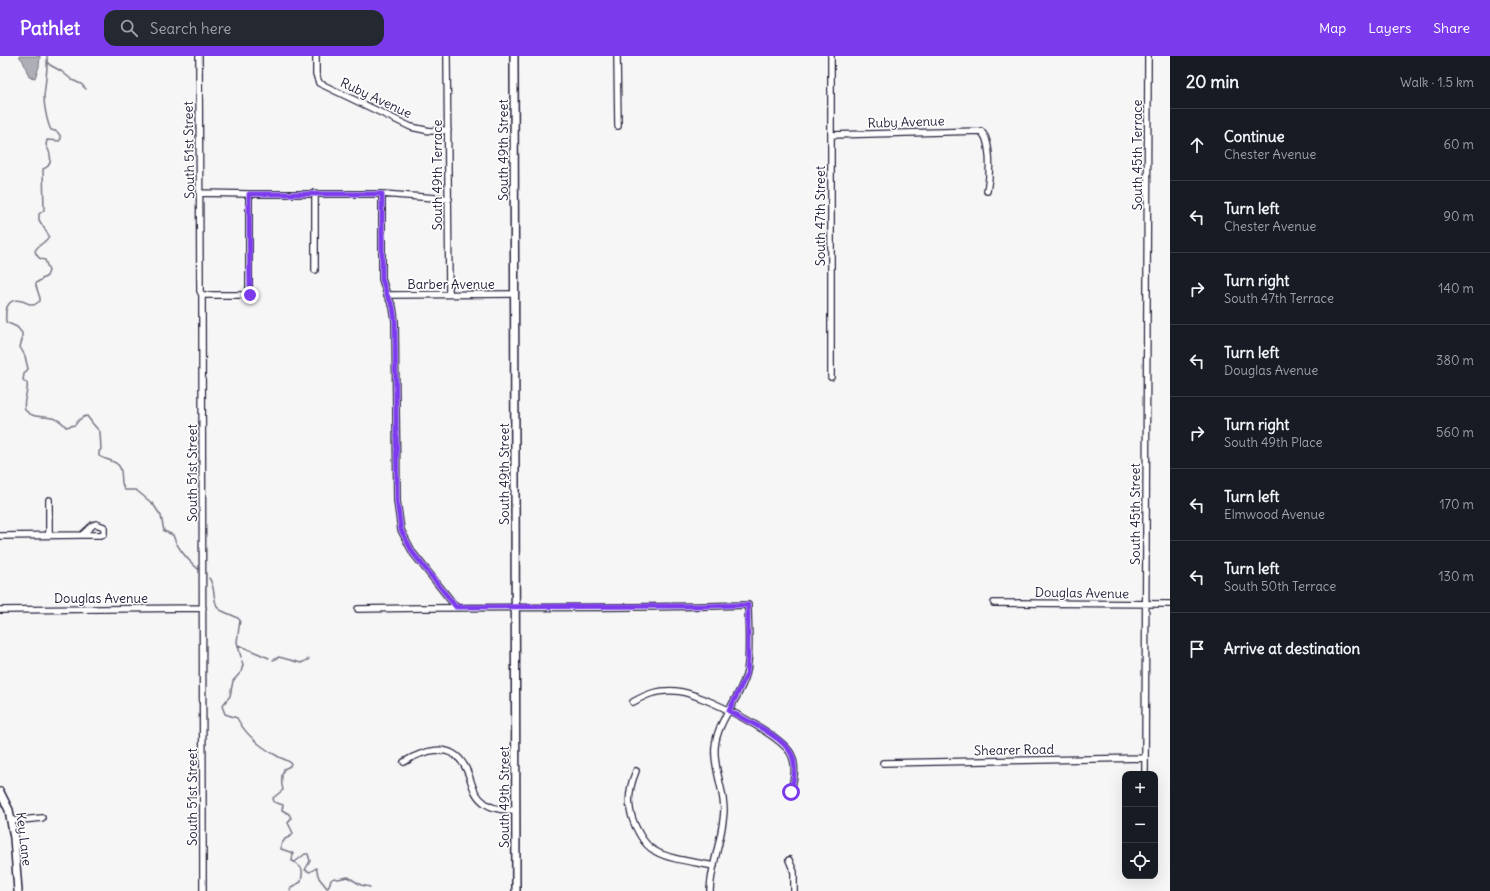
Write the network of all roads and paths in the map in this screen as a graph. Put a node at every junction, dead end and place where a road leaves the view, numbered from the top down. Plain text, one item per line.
1 (199, 56) edge
2 (316, 56) edge
3 (447, 56) edge
4 (514, 56) edge
5 (617, 56) edge
6 (831, 56) edge
7 (1148, 56) edge
8 (618, 126) dead end
9 (448, 130) junction
10 (831, 135) junction
11 (987, 191) dead end
12 (200, 193) junction
13 (315, 193) junction
14 (249, 194) junction
15 (382, 194) junction
16 (448, 199) junction
17 (1148, 255) joint
18 (316, 270) dead end
19 (449, 294) junction
20 (515, 294) junction
21 (202, 295) junction
22 (387, 295) junction
23 (831, 377) dead end
24 (49, 500) dead end
25 (49, 535) junction
26 (82, 535) dead end
27 (0, 536) edge
28 (994, 603) dead end
29 (1170, 604) edge
30 (1146, 605) junction
31 (456, 607) junction
32 (516, 607) junction
33 (203, 608) junction
34 (358, 609) dead end
35 (0, 610) edge
36 (633, 702) dead end
37 (729, 711) junction
38 (1145, 758) junction
39 (404, 762) dead end
40 (883, 763) dead end
41 (636, 771) dead end
42 (1145, 771) edge
43 (0, 792) edge
44 (791, 792) dead end
45 (516, 810) junction
46 (42, 818) dead end
47 (11, 821) junction
48 (789, 860) dead end
49 (714, 866) junction
50 (18, 891) edge
51 (203, 891) edge
52 (516, 891) edge
53 (710, 891) edge
54 (794, 891) edge

1 - 12 street, South 51st Street
2 - 9 street, Ruby Avenue
3 - 9 street, South 49th Terrace
4 - 20 street, South 49th Street
5 - 8 street
6 - 10 street, South 47th Street
7 - 17 street, South 45th Terrace
9 - 16 street, South 49th Terrace
10 - 11 street, Ruby Avenue
10 - 23 street, South 47th Street
12 - 14 street
12 - 21 street, South 51st Street
13 - 14 street
13 - 15 street
13 - 18 street
14 - 21 street
15 - 16 street
15 - 22 street
16 - 19 street, South 49th Terrace
17 - 30 street, South 45th Street
19 - 20 street, Barber Avenue
19 - 22 street, Barber Avenue
20 - 32 street, South 49th Street
21 - 33 street, South 51st Street
22 - 31 street
24 - 25 street
25 - 26 street
25 - 27 street
28 - 30 street, Douglas Avenue
29 - 30 street, Douglas Avenue
30 - 38 street, South 45th Street
31 - 32 street
31 - 34 street
32 - 37 street
32 - 45 street, South 49th Street
33 - 35 street, Douglas Avenue
33 - 51 street, South 51st Street
36 - 37 street
37 - 44 street
37 - 49 street
38 - 40 street, Shearer Road
38 - 42 street, South 45th Street
39 - 45 street
41 - 49 street
43 - 47 street, Key Lane
45 - 52 street, South 49th Street
46 - 47 street
47 - 50 street, Key Lane
48 - 54 street
49 - 53 street

